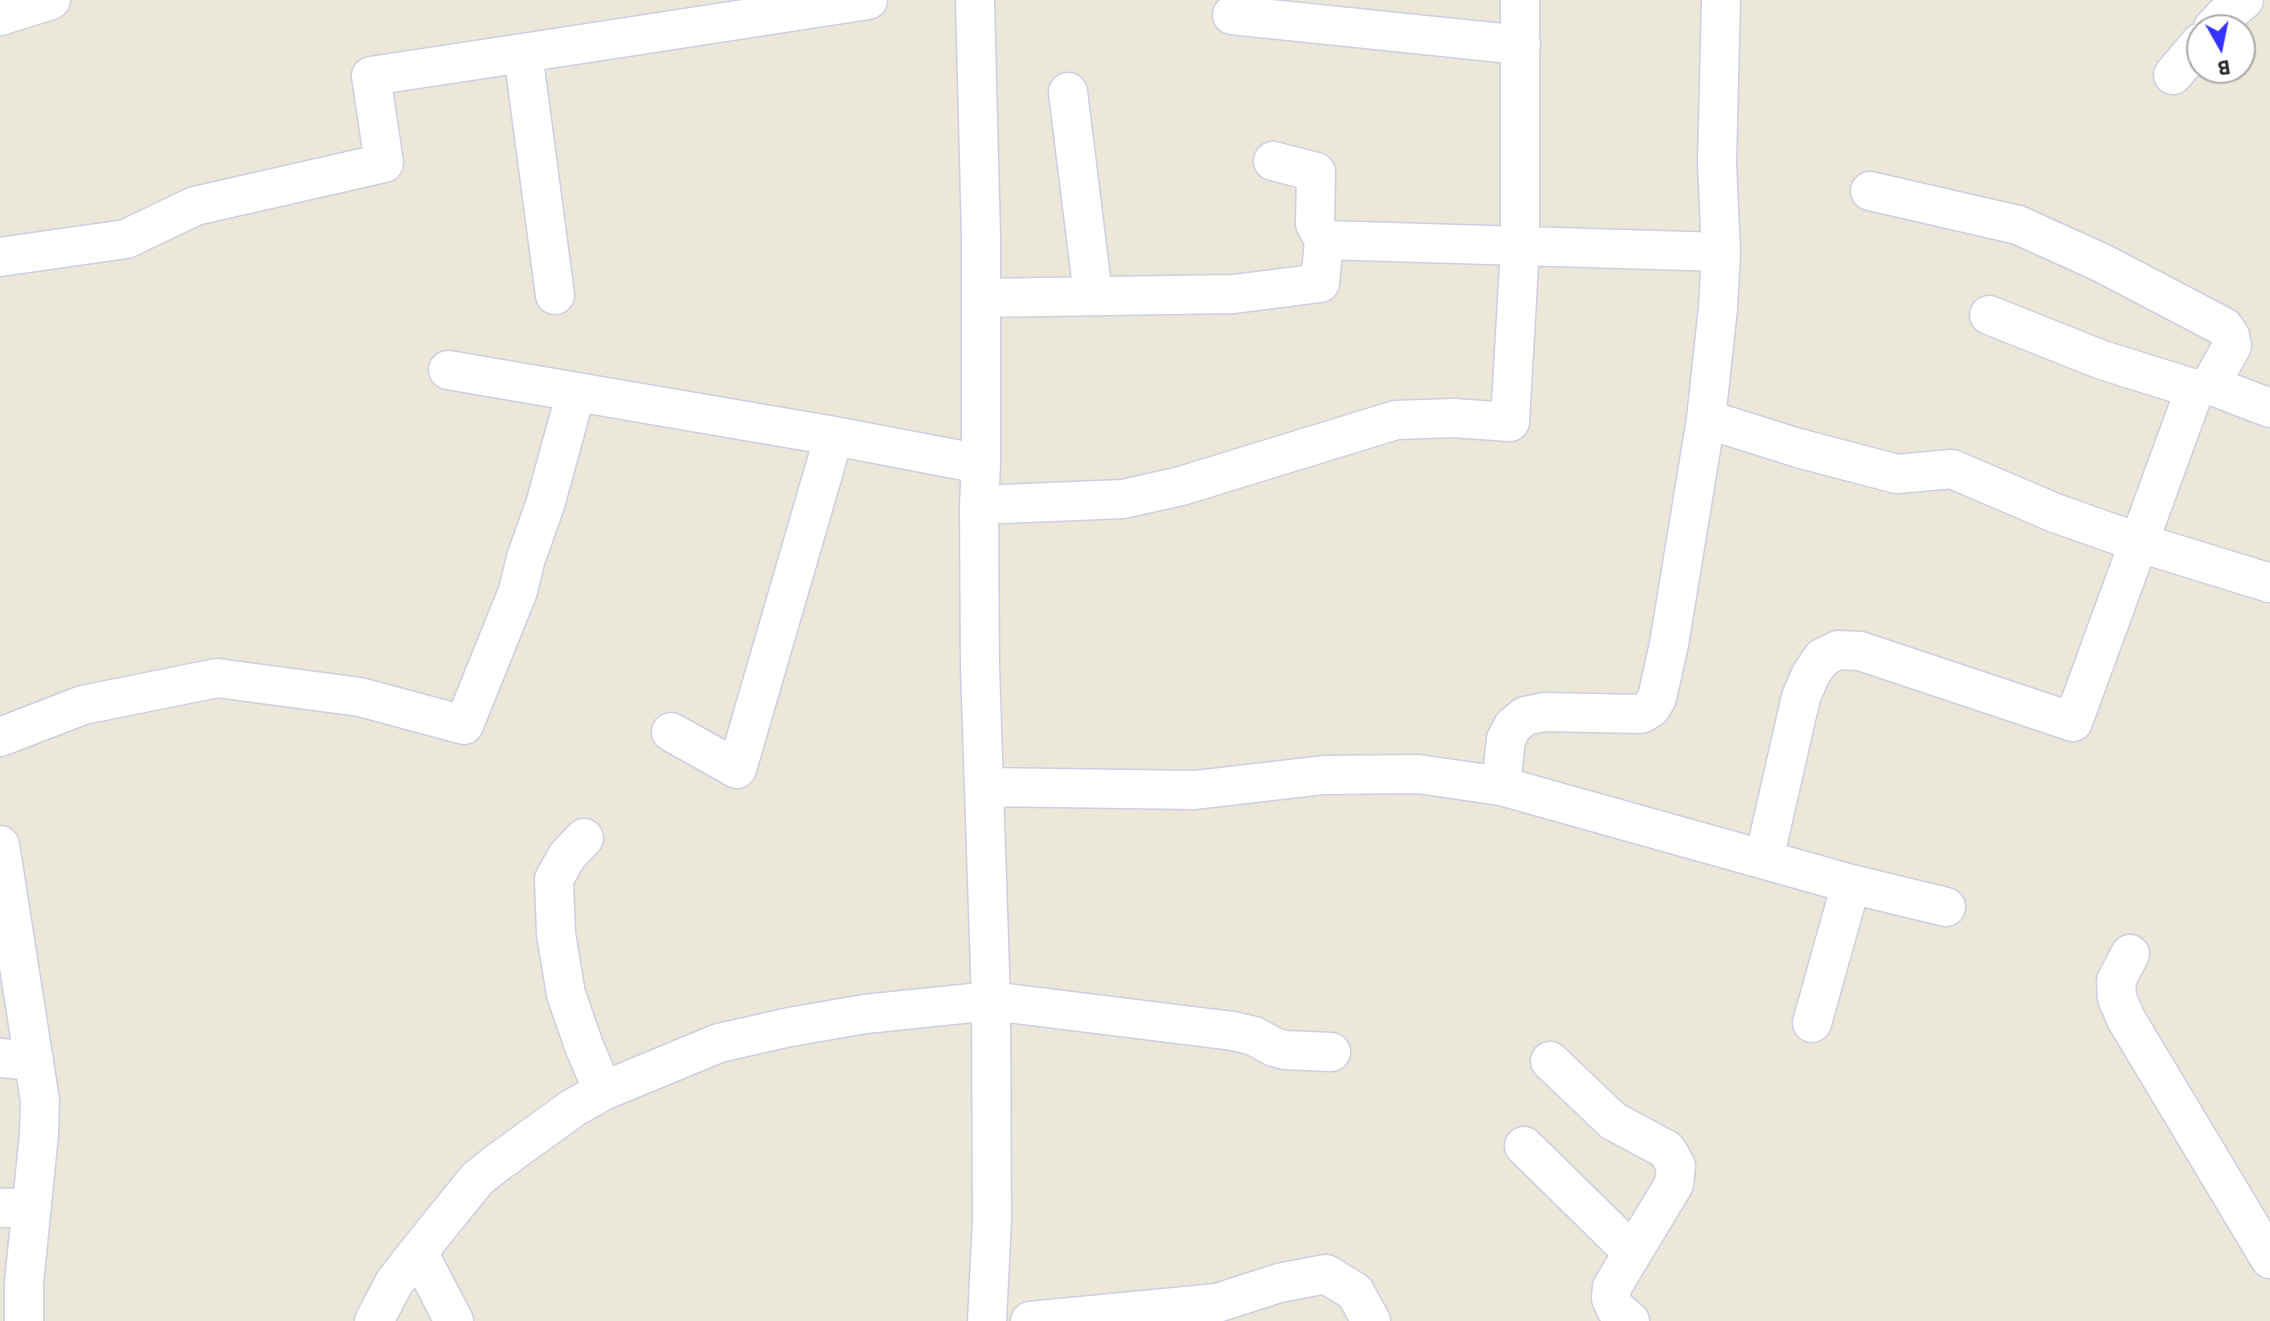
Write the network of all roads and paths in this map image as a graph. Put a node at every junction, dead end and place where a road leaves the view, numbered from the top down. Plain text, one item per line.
1 (51, 0) edge
2 (868, 0) edge
3 (975, 0) edge
4 (1520, 0) edge
5 (1721, 0) edge
6 (2244, 0) edge
7 (2227, 14) edge
8 (1232, 15) dead end
9 (0, 16) edge
10 (1521, 45) junction
11 (523, 53) junction
12 (2186, 60) edge
13 (2173, 75) dead end
14 (1068, 92) dead end
15 (1273, 161) dead end
16 (1870, 191) dead end
17 (1324, 240) junction
18 (1520, 247) junction
19 (1721, 252) junction
20 (0, 257) edge
21 (555, 295) dead end
22 (1093, 295) junction
23 (981, 298) junction
24 (1989, 315) dead end
25 (448, 370) dead end
26 (2202, 387) junction
27 (576, 392) junction
28 (2270, 408) edge
29 (1706, 419) junction
30 (834, 436) junction
31 (982, 464) junction
32 (979, 505) junction
33 (2137, 542) junction
34 (2270, 583) edge
35 (671, 732) dead end
36 (0, 737) edge
37 (1500, 786) junction
38 (985, 787) junction
39 (584, 838) dead end
40 (0, 845) edge
41 (1764, 859) junction
42 (1851, 884) junction
43 (1946, 907) dead end
44 (2130, 954) dead end
45 (991, 1001) junction
46 (1812, 1023) dead end
47 (1331, 1052) dead end
48 (17, 1059) edge
49 (1550, 1061) dead end
50 (603, 1091) junction
51 (1524, 1146) dead end
52 (16, 1208) edge
53 (418, 1252) junction
54 (1632, 1252) junction
55 (2270, 1259) edge
56 (24, 1321) edge
57 (374, 1321) edge
58 (454, 1321) edge
59 (987, 1321) edge
60 (1030, 1321) edge
61 (1371, 1321) edge
62 (1630, 1321) edge

1 - 9 street
2 - 11 street
3 - 23 street
4 - 10 street
5 - 19 street
6 - 7 street
8 - 10 street
10 - 18 street
11 - 20 street
11 - 21 street
12 - 13 street
14 - 22 street
15 - 17 street
16 - 26 street
17 - 18 street
17 - 22 street
18 - 19 street
18 - 32 street
19 - 29 street
22 - 23 street
23 - 31 street
24 - 26 street
25 - 27 street
26 - 28 street
26 - 33 street
27 - 30 street
27 - 36 street
29 - 33 street
29 - 37 street
30 - 31 street
30 - 35 street
31 - 32 street
32 - 38 street
33 - 34 street
33 - 41 street
37 - 38 street
37 - 41 street
38 - 45 street
39 - 50 street
40 - 48 street
41 - 42 street
42 - 43 street
42 - 46 street
44 - 55 street
45 - 47 street
45 - 50 street
45 - 59 street
48 - 52 street
49 - 54 street
50 - 53 street
51 - 54 street
52 - 56 street
53 - 57 street
53 - 58 street
54 - 62 street
60 - 61 street

